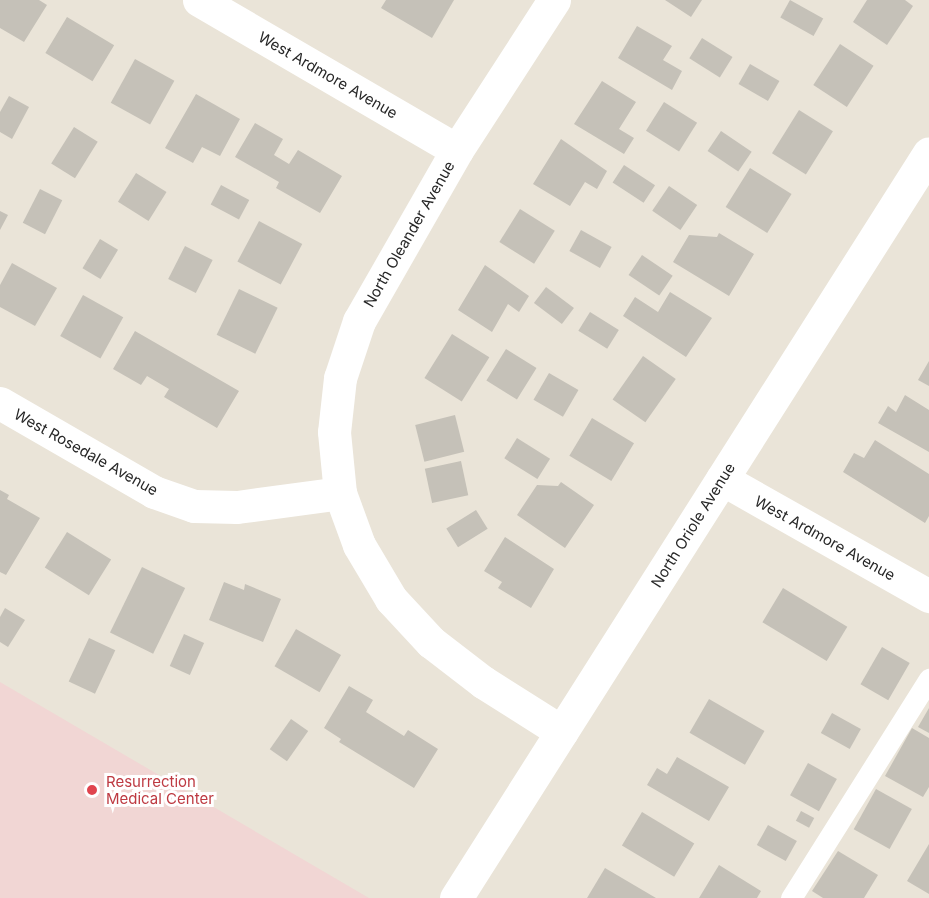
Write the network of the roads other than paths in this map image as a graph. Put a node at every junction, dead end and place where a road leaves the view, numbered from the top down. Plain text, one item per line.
1 (199, 0) edge
2 (554, 0) edge
3 (457, 150) junction
4 (929, 153) edge
5 (0, 403) edge
6 (722, 480) junction
7 (340, 493) junction
8 (929, 597) edge
9 (929, 679) edge
10 (562, 732) junction
11 (456, 898) edge
12 (791, 898) edge

1 - 3 street, West Ardmore Avenue
2 - 3 street, North Oleander Avenue
3 - 7 street, North Oleander Avenue
4 - 6 street, North Oriole Avenue
5 - 7 street, West Rosedale Avenue
6 - 8 street, West Ardmore Avenue
6 - 10 street, North Oriole Avenue
7 - 10 street
9 - 12 lane
10 - 11 street, North Oriole Avenue

